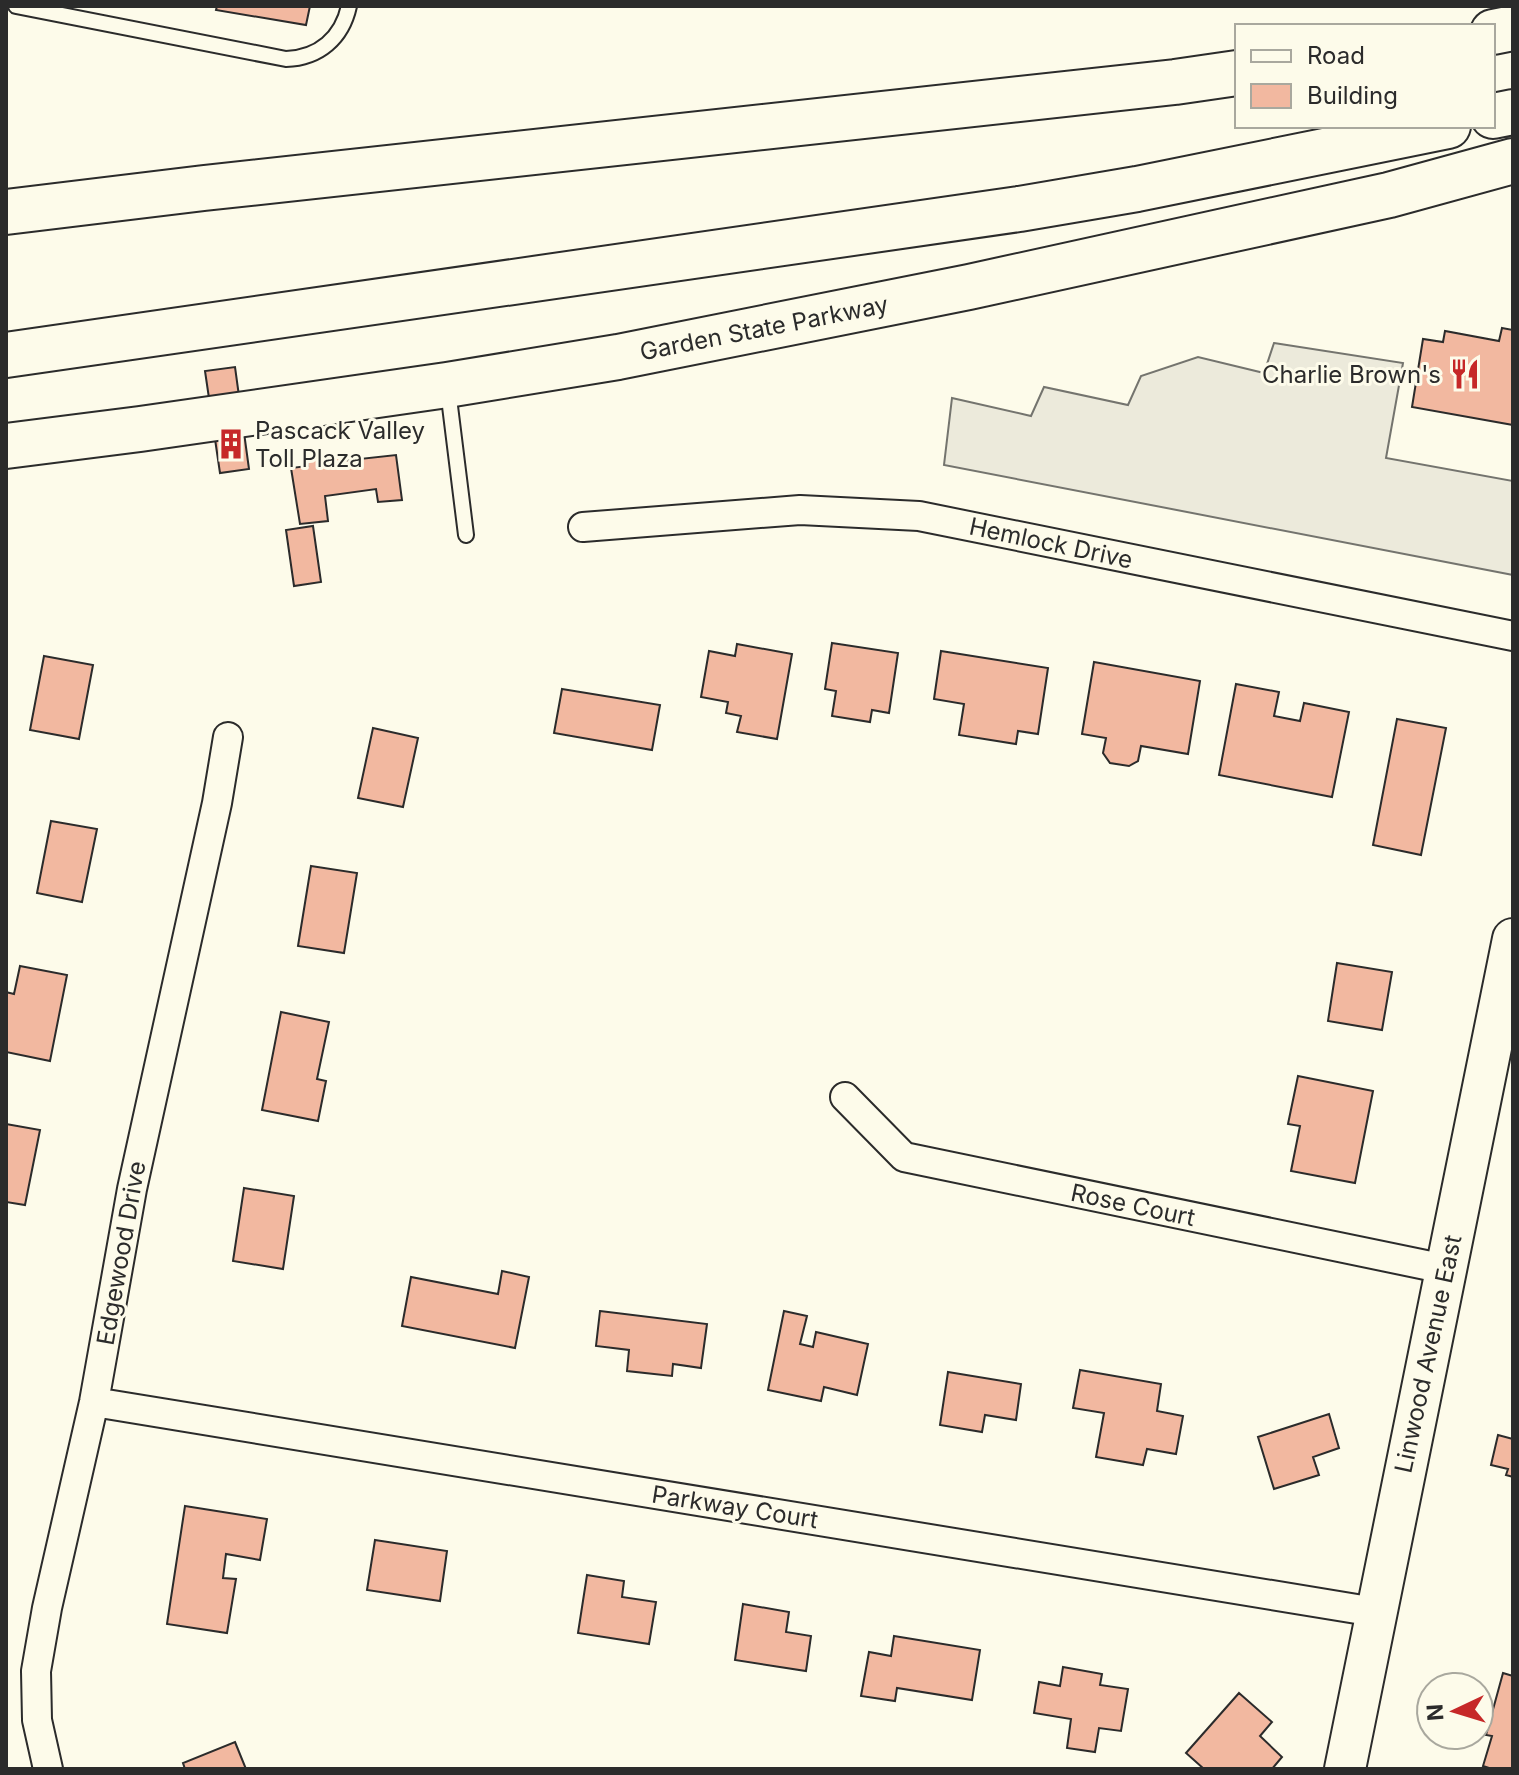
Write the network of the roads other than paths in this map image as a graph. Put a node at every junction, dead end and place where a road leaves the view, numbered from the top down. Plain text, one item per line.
1 (16, 6) edge
2 (349, 6) edge
3 (1235, 73) edge
4 (1438, 128) edge
5 (1513, 161) edge
6 (1513, 168) edge
7 (1389, 195) junction
8 (6, 212) edge
9 (6, 355) edge
10 (447, 385) junction
11 (6, 446) edge
12 (583, 527) dead end
13 (466, 535) dead end
14 (1513, 636) edge
15 (228, 737) dead end
16 (1513, 939) edge
17 (845, 1097) dead end
18 (1445, 1269) junction
19 (94, 1402) junction
20 (1375, 1612) junction
21 (48, 1769) edge
22 (1345, 1769) edge

1 - 2 lane
3 - 8 highway
4 - 9 highway
5 - 7 highway, Garden State Parkway
6 - 7 highway
7 - 10 highway, Garden State Parkway
10 - 11 highway, Garden State Parkway
10 - 13 lane
12 - 14 street, Hemlock Drive
15 - 19 street, Edgewood Drive
16 - 18 main road, Linwood Avenue East
17 - 18 street, Rose Court
18 - 20 main road, Linwood Avenue East
19 - 20 street, Parkway Court
19 - 21 street, Edgewood Drive
20 - 22 main road, Linwood Avenue East

